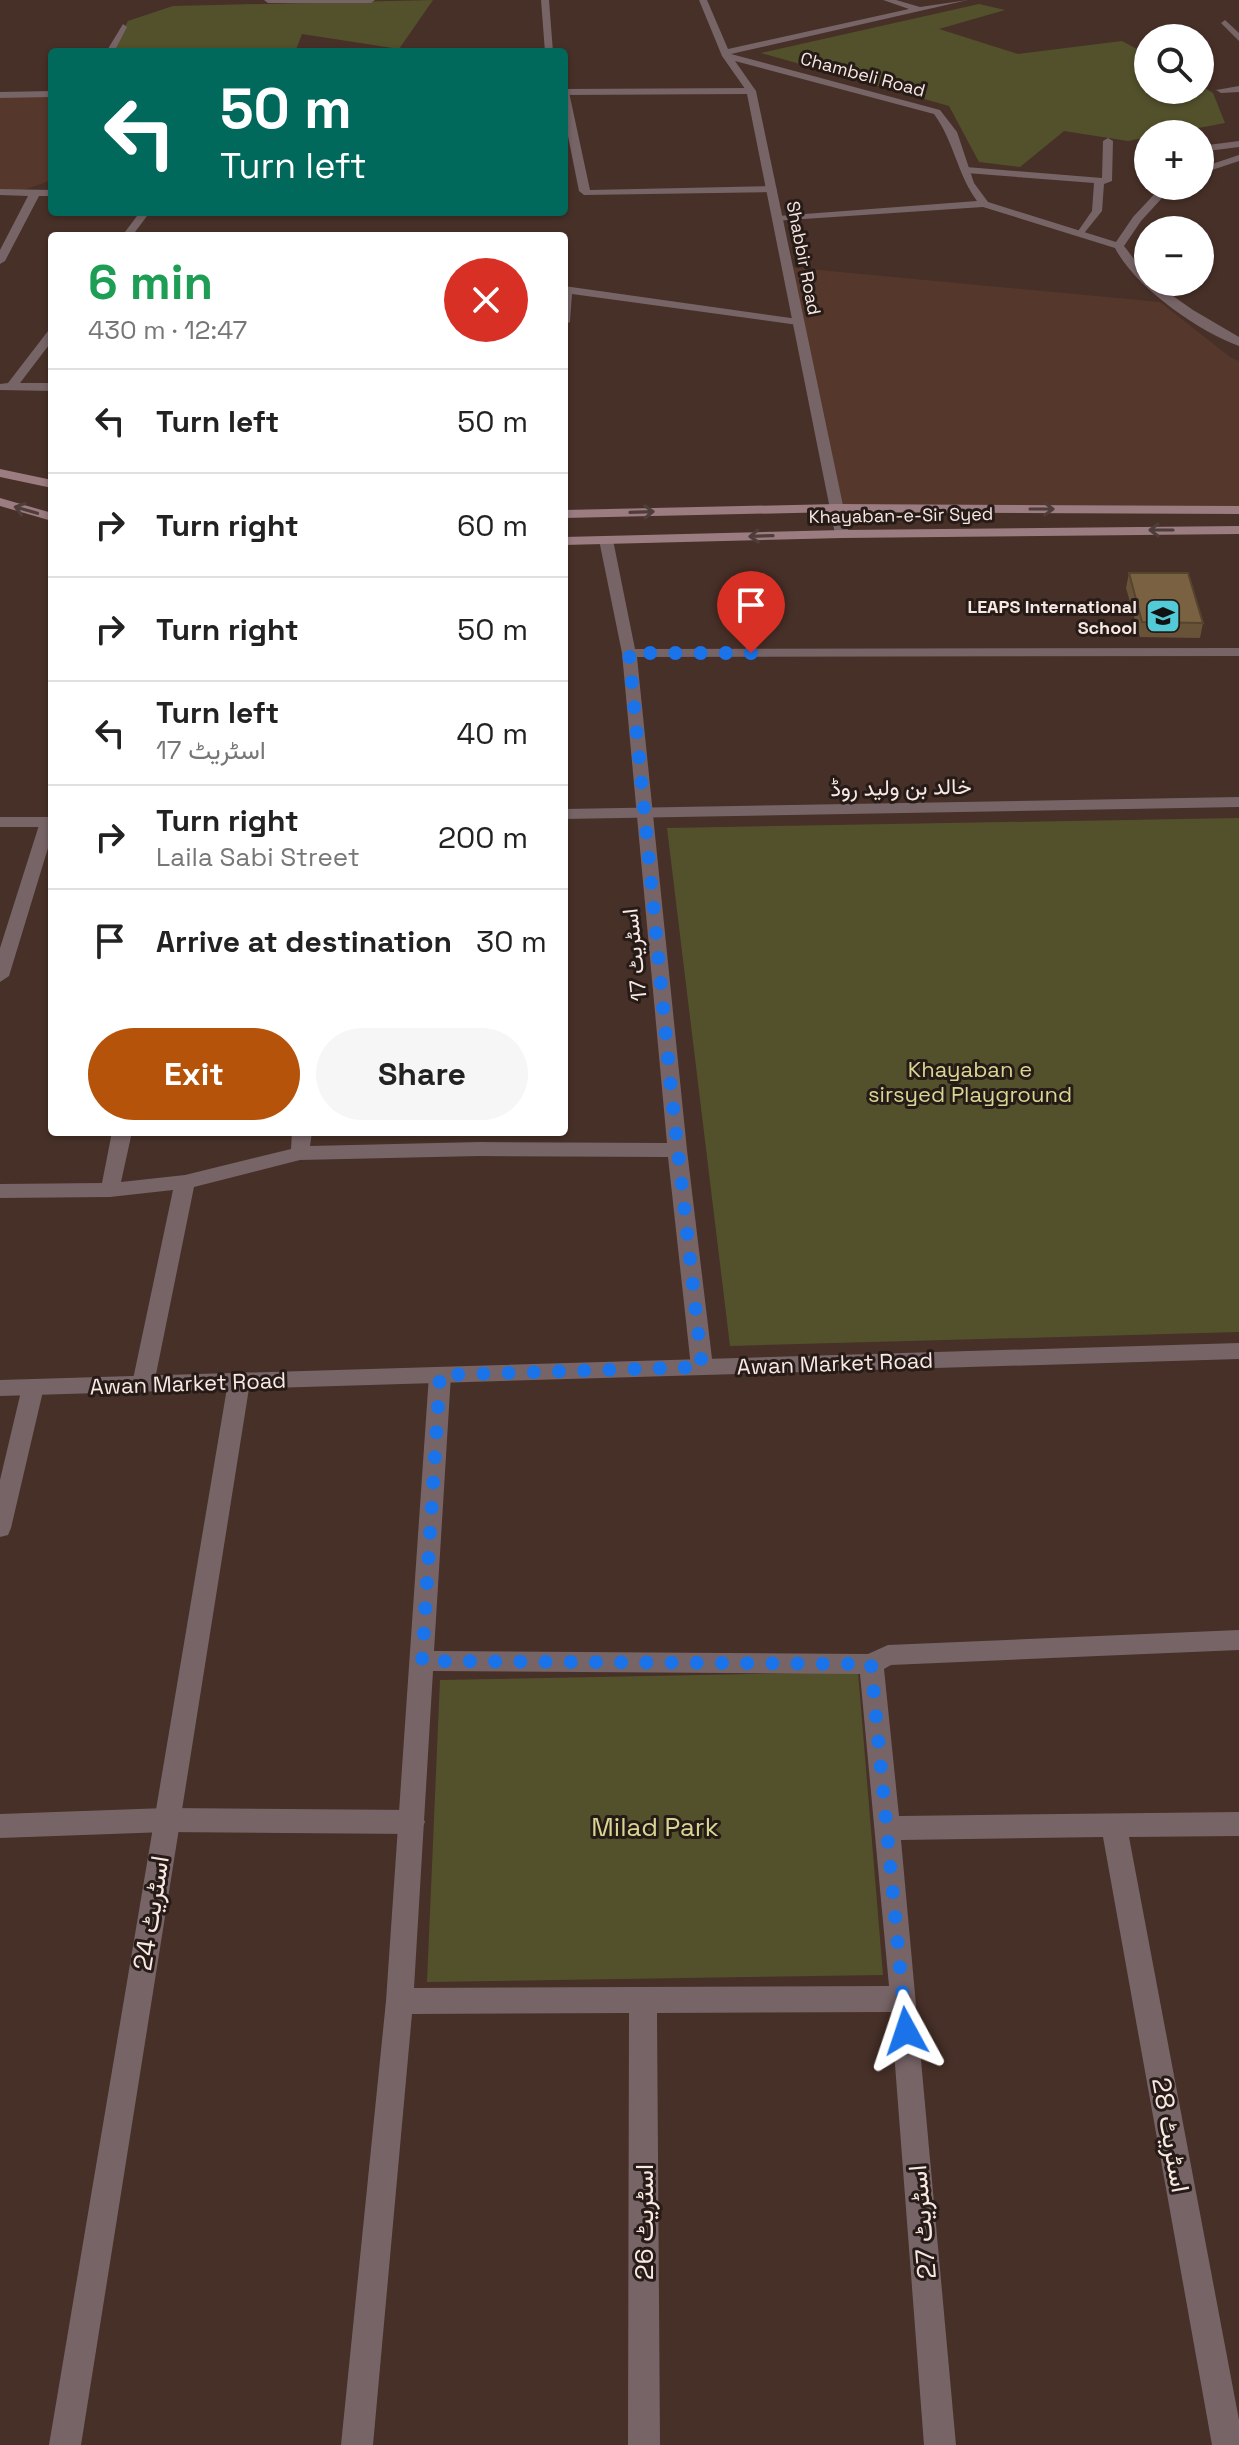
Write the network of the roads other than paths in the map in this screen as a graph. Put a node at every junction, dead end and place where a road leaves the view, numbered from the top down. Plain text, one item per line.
1 (268, 0) edge
2 (345, 0) edge
3 (371, 0) edge
4 (545, 0) edge
5 (703, 0) edge
6 (887, 0) edge
7 (964, 0) edge
8 (923, 11) junction
9 (1225, 23) dead end
10 (123, 27) dead end
11 (1239, 38) edge
12 (112, 48) edge
13 (549, 48) edge
14 (727, 54) junction
15 (1239, 89) edge
16 (1221, 90) dead end
17 (751, 91) junction
18 (568, 92) edge
19 (48, 94) edge
20 (0, 95) edge
21 (568, 134) edge
22 (1108, 141) dead end
23 (1239, 144) edge
24 (1214, 147) edge
25 (1239, 158) edge
26 (1214, 166) edge
27 (966, 170) junction
28 (1099, 180) junction
29 (772, 189) junction
30 (0, 192) edge
31 (35, 193) junction
32 (48, 193) edge
33 (1155, 200) edge
34 (984, 204) junction
35 (778, 219) junction
36 (1081, 234) junction
37 (1119, 246) junction
38 (0, 261) edge
39 (568, 290) edge
40 (798, 322) junction
41 (48, 338) edge
42 (1239, 342) edge
43 (5, 387) edge
44 (48, 387) edge
45 (0, 473) edge
46 (48, 483) edge
47 (0, 502) edge
48 (836, 508) junction
49 (1239, 510) edge
50 (568, 514) edge
51 (48, 516) edge
52 (1239, 530) edge
53 (842, 534) junction
54 (606, 540) junction
55 (568, 541) edge
56 (1239, 652) edge
57 (629, 653) junction
58 (1239, 802) edge
59 (644, 813) junction
60 (568, 814) edge
61 (0, 822) edge
62 (48, 822) edge
63 (48, 828) edge
64 (0, 976) edge
65 (121, 1136) edge
66 (302, 1136) edge
67 (479, 1140) edge
68 (677, 1150) junction
69 (300, 1153) junction
70 (185, 1182) junction
71 (110, 1190) junction
72 (0, 1191) edge
73 (1239, 1351) edge
74 (702, 1367) junction
75 (440, 1375) junction
76 (239, 1382) junction
77 (143, 1384) junction
78 (33, 1387) junction
79 (0, 1388) edge
80 (0, 1528) edge
81 (1239, 1640) edge
82 (422, 1661) junction
83 (871, 1664) junction
84 (166, 1820) junction
85 (412, 1822) junction
86 (1239, 1824) edge
87 (0, 1826) edge
88 (1114, 1826) junction
89 (887, 1828) junction
90 (904, 1999) junction
91 (643, 2000) junction
92 (400, 2001) junction
93 (65, 2445) edge
94 (357, 2445) edge
95 (644, 2445) edge
96 (940, 2445) edge
97 (1228, 2445) edge

1 - 2 street
2 - 3 street
4 - 13 street
5 - 14 street, Shabbir Road
6 - 8 street
7 - 8 street
8 - 14 street
9 - 11 street
10 - 12 street
14 - 17 street, Shabbir Road
14 - 27 street, Chambeli Road
15 - 16 street
17 - 18 street
17 - 29 street, Shabbir Road
19 - 20 street
21 - 29 street
22 - 28 street
23 - 24 street
25 - 26 street
27 - 28 street
27 - 34 street, Chambeli Road
28 - 36 street
29 - 35 street, Shabbir Road
30 - 31 street
31 - 32 street
31 - 38 street
33 - 37 street
34 - 35 street
34 - 36 street
35 - 40 street, Shabbir Road
36 - 37 street
37 - 42 street
39 - 40 street
40 - 48 street, Shabbir Road
41 - 43 street
43 - 44 street
45 - 46 main road
51 -> 47 main road
48 -> 49 main road, Khayaban-e-Sir Syed
50 -> 48 main road, Khayaban-e-Sir Syed
48 - 53 street, Shabbir Road
52 -> 53 main road, Khayaban-e-Sir Syed
53 -> 54 main road, Khayaban-e-Sir Syed
54 - 55 main road, Khayaban-e-Sir Syed
54 - 57 street, اسٹریٹ 17
56 - 57 street
57 - 59 street, اسٹریٹ 17
58 - 59 street, خالد بن ولید روڈ
59 - 60 street, خالد بن ولید روڈ
59 - 68 street, اسٹریٹ 17
61 - 62 street
63 - 64 street
65 - 71 street
66 - 69 street
67 - 68 street
67 - 69 street
68 - 74 street, اسٹریٹ 17
69 - 70 street
70 - 71 street
70 - 77 street
71 - 72 street
73 - 74 street, Awan Market Road
74 - 75 street, Awan Market Road
75 - 76 street, Awan Market Road
75 - 82 street
76 - 77 street, Awan Market Road
76 - 84 street, اسٹریٹ 24
77 - 78 street, Awan Market Road
78 - 79 street, Awan Market Road
78 - 80 street
81 - 83 street
82 - 83 street
82 - 85 street
83 - 89 street, اسٹریٹ 27
84 - 85 street
84 - 87 street
84 - 93 street, اسٹریٹ 24
85 - 92 street
86 - 88 street
88 - 89 street
88 - 97 street, اسٹریٹ 28
89 - 90 street, اسٹریٹ 27
90 - 91 street
90 - 96 street, اسٹریٹ 27
91 - 92 street
91 - 95 street, اسٹریٹ 26
92 - 94 street

